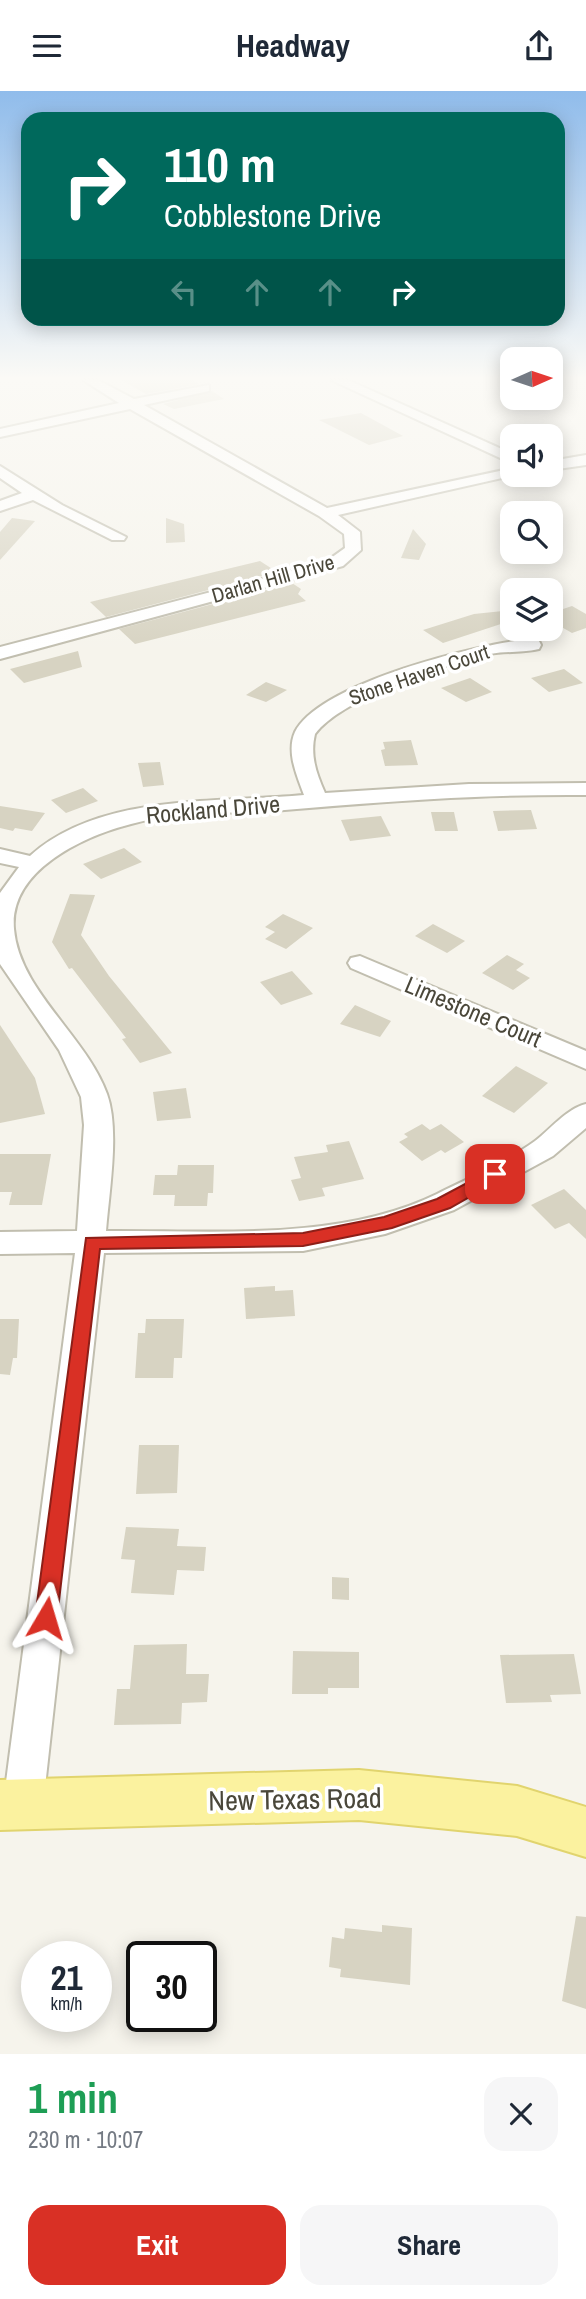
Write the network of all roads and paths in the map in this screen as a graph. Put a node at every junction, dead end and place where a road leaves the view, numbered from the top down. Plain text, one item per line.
1 (1, 472) edge
2 (252, 472) edge
3 (500, 476) edge
4 (33, 495) junction
5 (0, 506) edge
6 (325, 513) junction
7 (118, 537) dead end
8 (532, 645) dead end
9 (0, 653) edge
10 (586, 789) edge
11 (317, 800) junction
12 (0, 856) edge
13 (34, 864) junction
14 (360, 963) dead end
15 (586, 1061) edge
16 (586, 1113) edge
17 (0, 1243) edge
18 (92, 1243) junction
19 (11, 1805) edge
20 (586, 1832) edge

1 - 4 street
2 - 6 street, Darlan Hill Drive
3 - 6 street
4 - 5 street
4 - 7 street
6 - 9 street, Darlan Hill Drive
8 - 11 street, Stone Haven Court
10 - 11 street, Rockland Drive
11 - 13 street, Rockland Drive
12 - 13 street
13 - 18 street, Rockland Drive
14 - 15 street, Limestone Court
16 - 18 street
17 - 18 street
18 - 19 street, Rockland Drive
19 - 20 main road, New Texas Road

